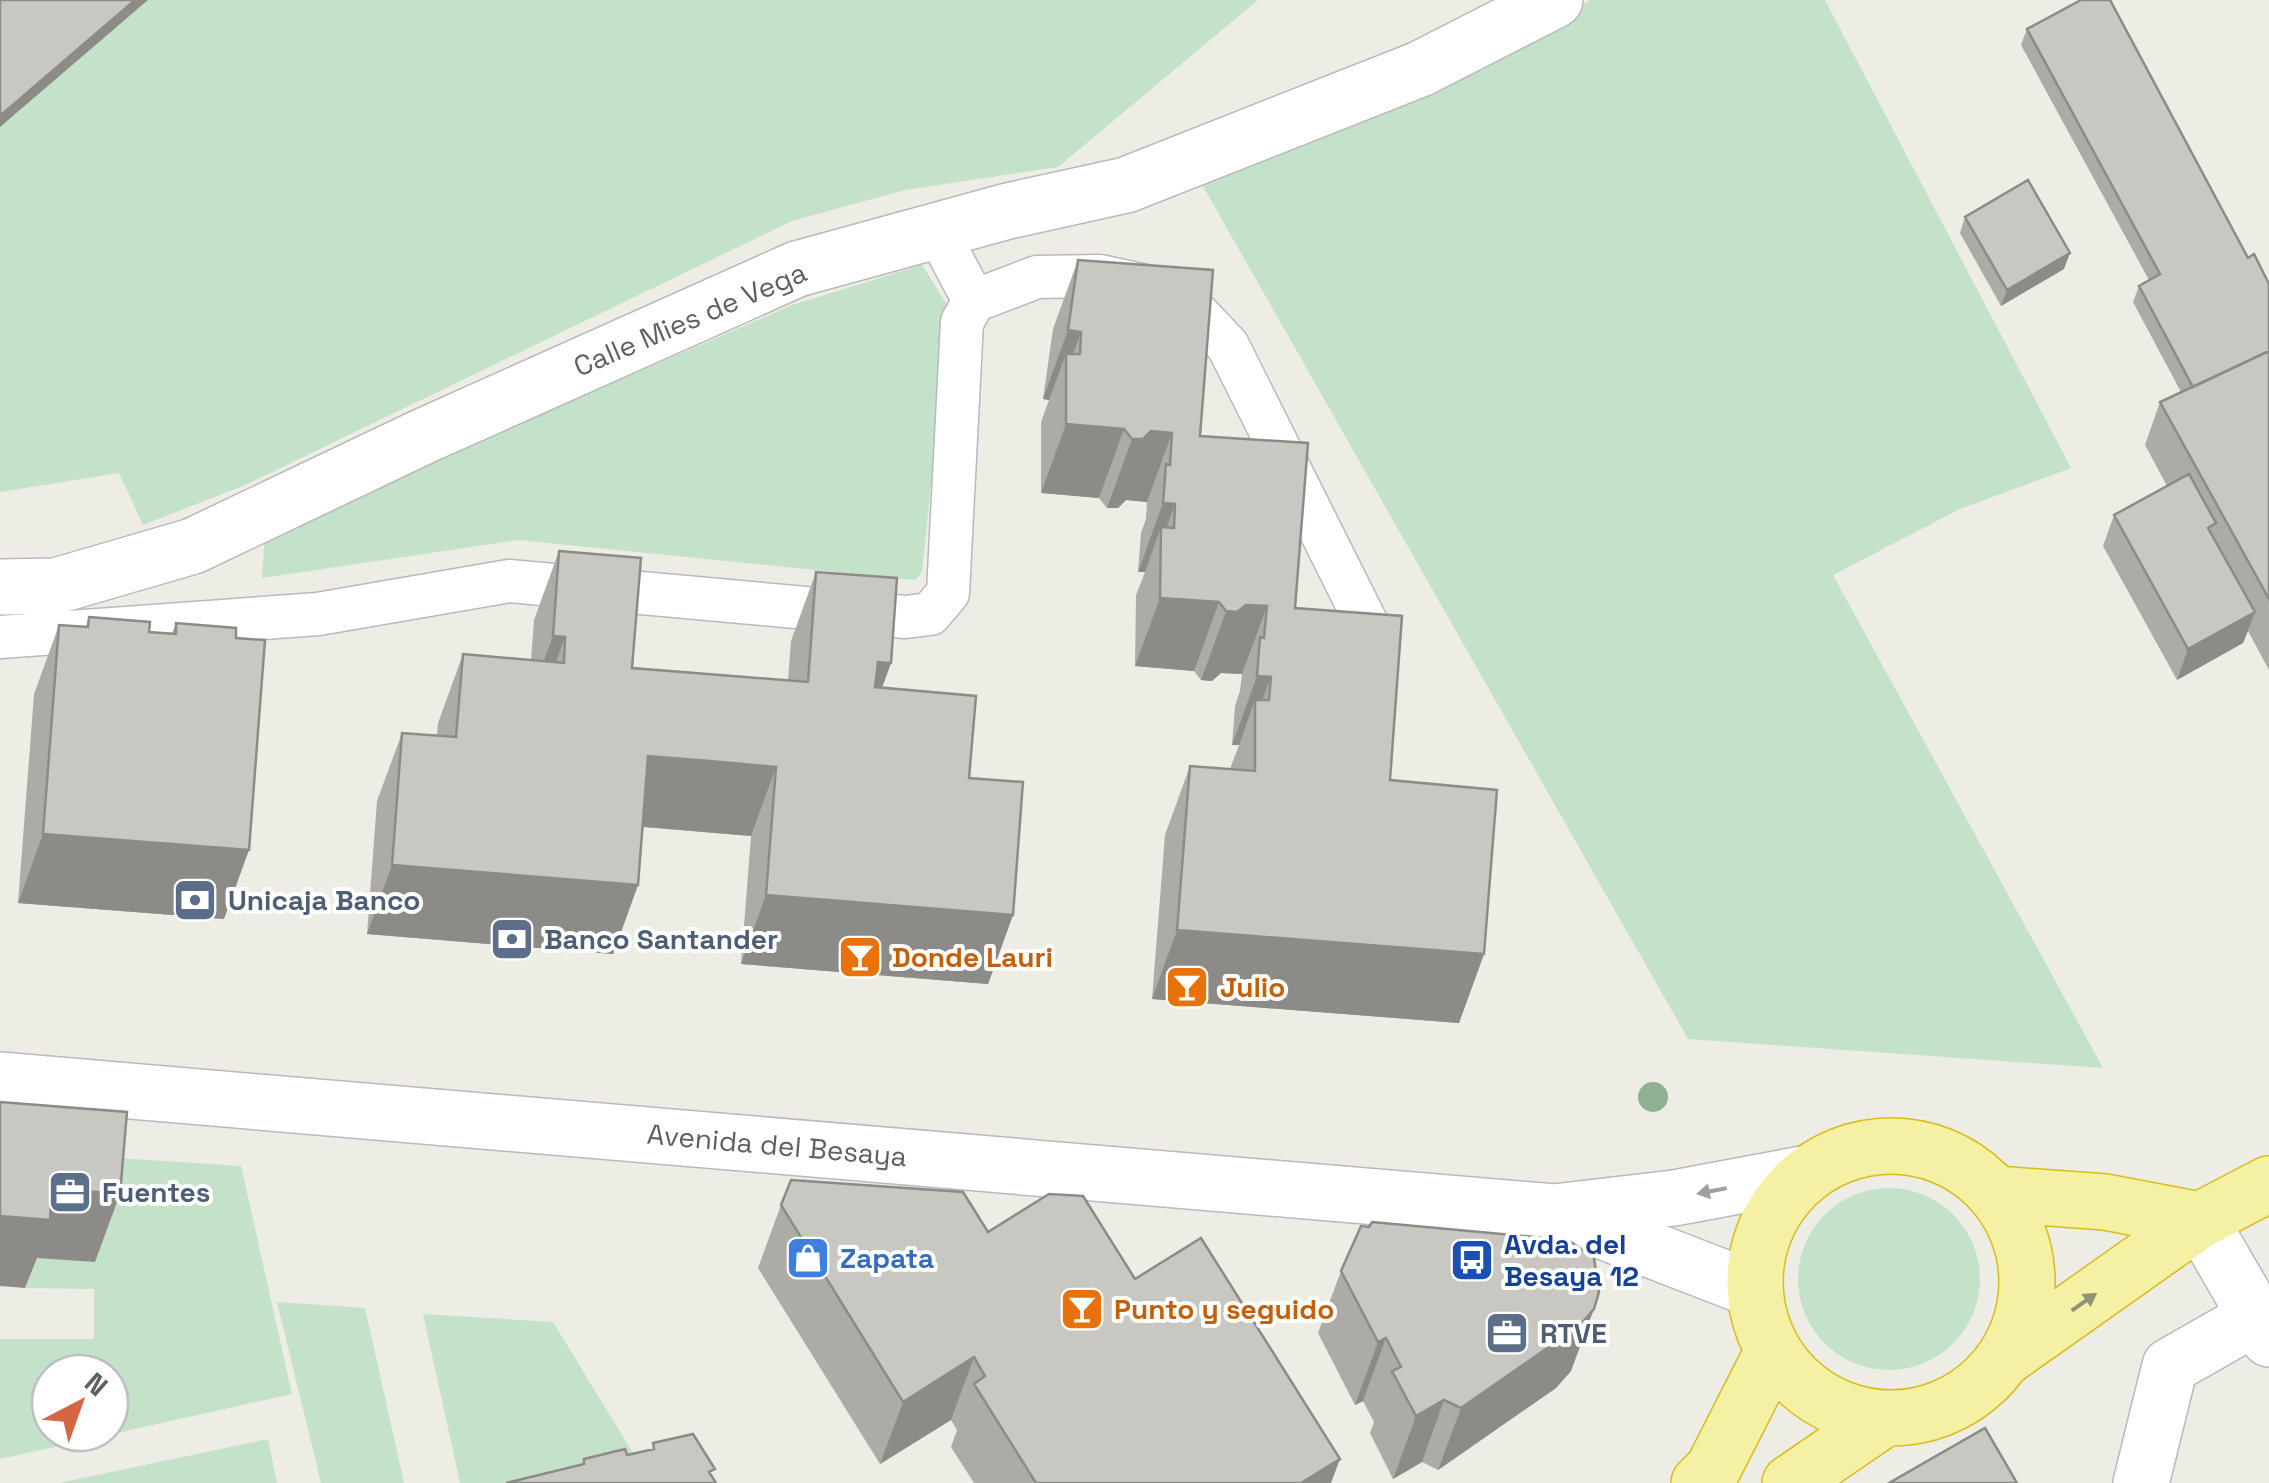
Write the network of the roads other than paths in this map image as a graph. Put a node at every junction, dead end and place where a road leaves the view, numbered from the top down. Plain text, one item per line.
1 (1554, 0) edge
2 (937, 231) junction
3 (974, 301) junction
4 (0, 587) edge
5 (0, 637) edge
6 (1374, 640) edge
7 (0, 1080) edge
8 (1808, 1173) junction
9 (2269, 1184) edge
10 (1996, 1194) junction
11 (1554, 1212) junction
12 (2200, 1220) junction
13 (1755, 1290) junction
14 (2262, 1328) edge
15 (1773, 1351) junction
16 (2005, 1358) junction
17 (1884, 1418) junction
18 (1699, 1483) edge
19 (1790, 1483) edge
20 (2141, 1483) edge

1 - 2 street, Calle Mies de Vega
2 - 3 lane
2 - 4 street, Calle Mies de Vega
3 - 5 lane
3 - 6 lane
7 - 11 street, Avenida del Besaya
8 - 10 highway
8 -> 11 street, Avenida del Besaya
8 - 13 highway
9 - 12 highway
10 - 12 highway
10 - 16 highway
11 - 13 street, Avenida del Besaya
12 - 14 street
16 -> 12 highway
13 - 15 highway
14 - 20 street
15 - 17 highway
15 - 18 highway
16 - 17 highway
17 - 19 highway

